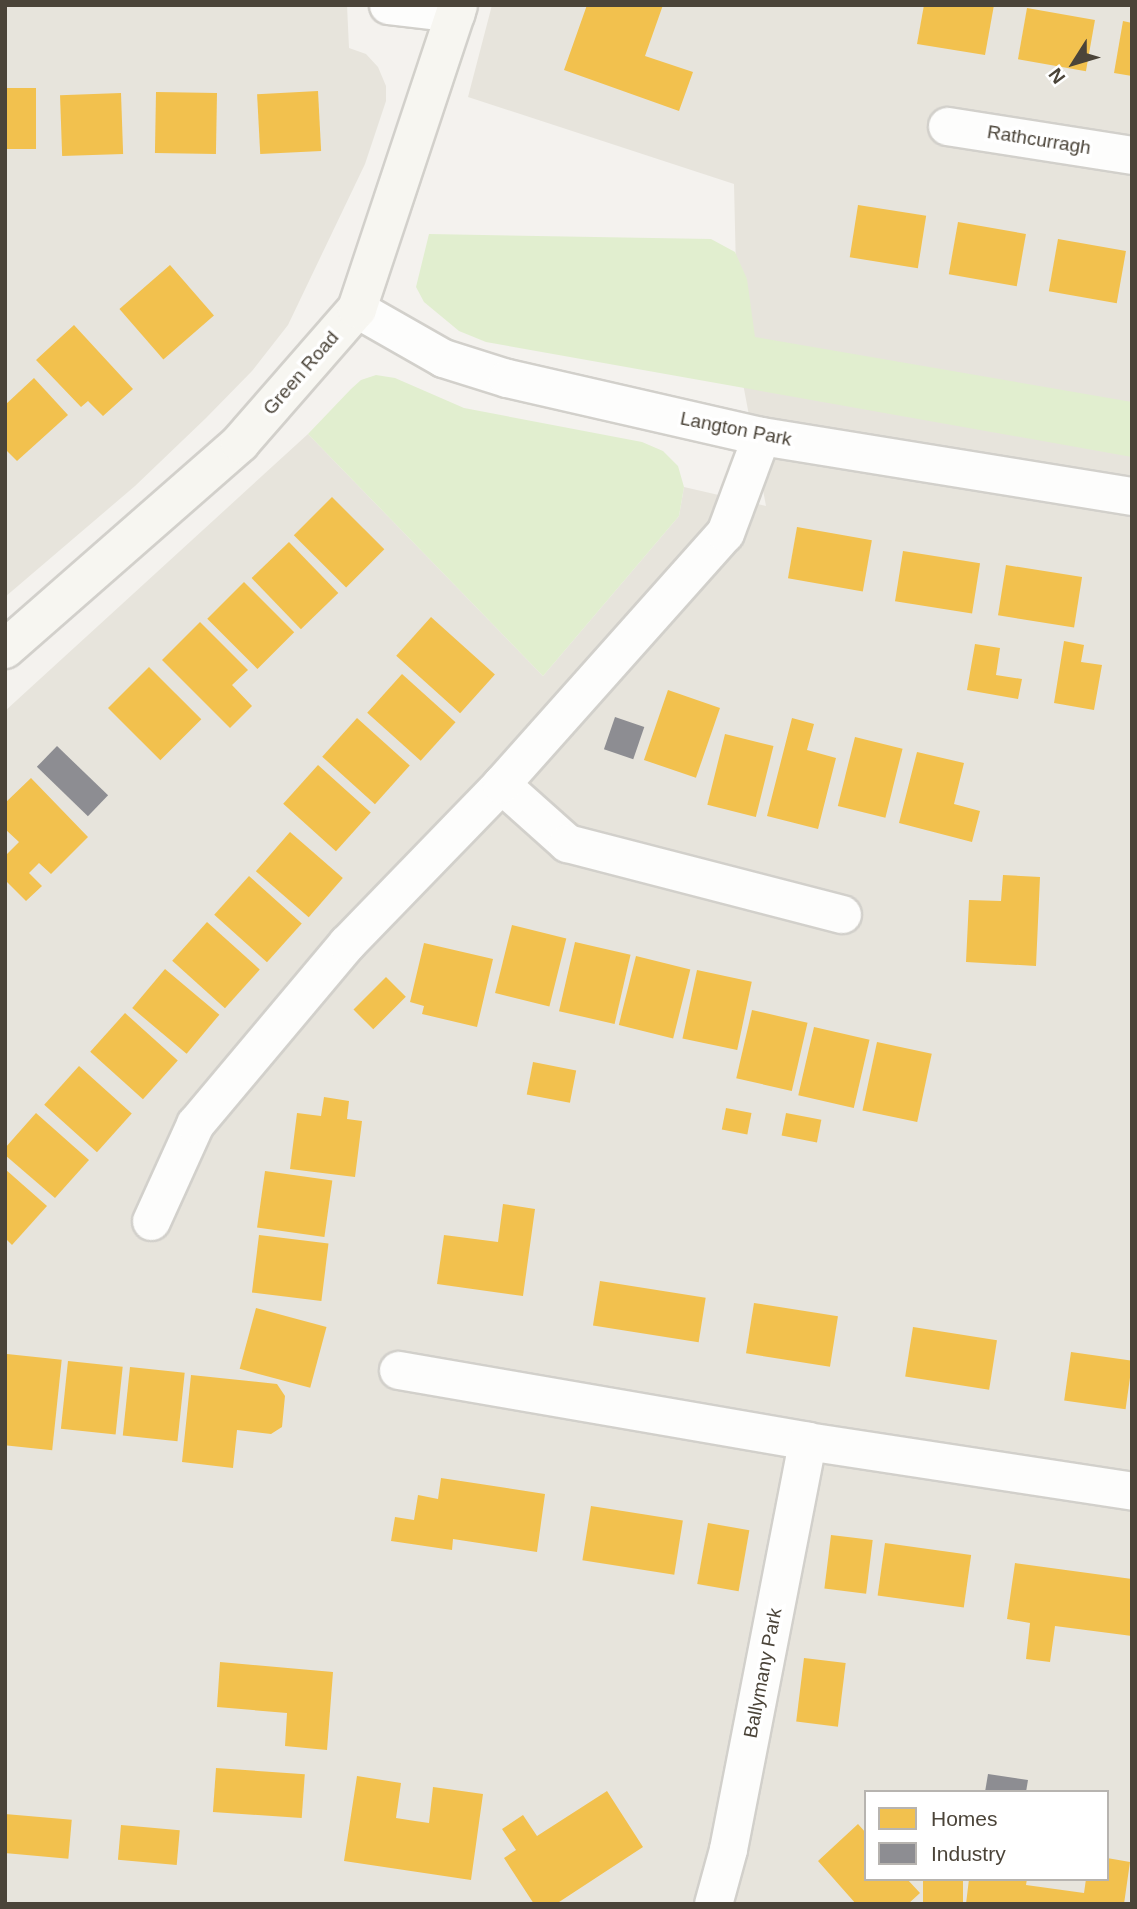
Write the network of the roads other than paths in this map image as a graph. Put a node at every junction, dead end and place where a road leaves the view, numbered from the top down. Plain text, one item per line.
1 (388, 5) edge
2 (457, 9) edge
3 (947, 126) dead end
4 (1132, 155) edge
5 (357, 309) junction
6 (761, 436) junction
7 (1132, 496) edge
8 (5, 649) edge
9 (501, 784) junction
10 (842, 914) dead end
11 (151, 1221) dead end
12 (398, 1370) dead end
13 (807, 1441) junction
14 (1132, 1491) edge
15 (713, 1904) edge

1 - 2 street
2 - 5 street, Green Road
3 - 4 street, Rathcurragh
5 - 6 street, Langton Park
5 - 8 street, Green Road
6 - 7 street, Langton Park
6 - 9 street
9 - 10 street
9 - 11 street
12 - 13 street
13 - 14 street
13 - 15 street, Ballymany Park

